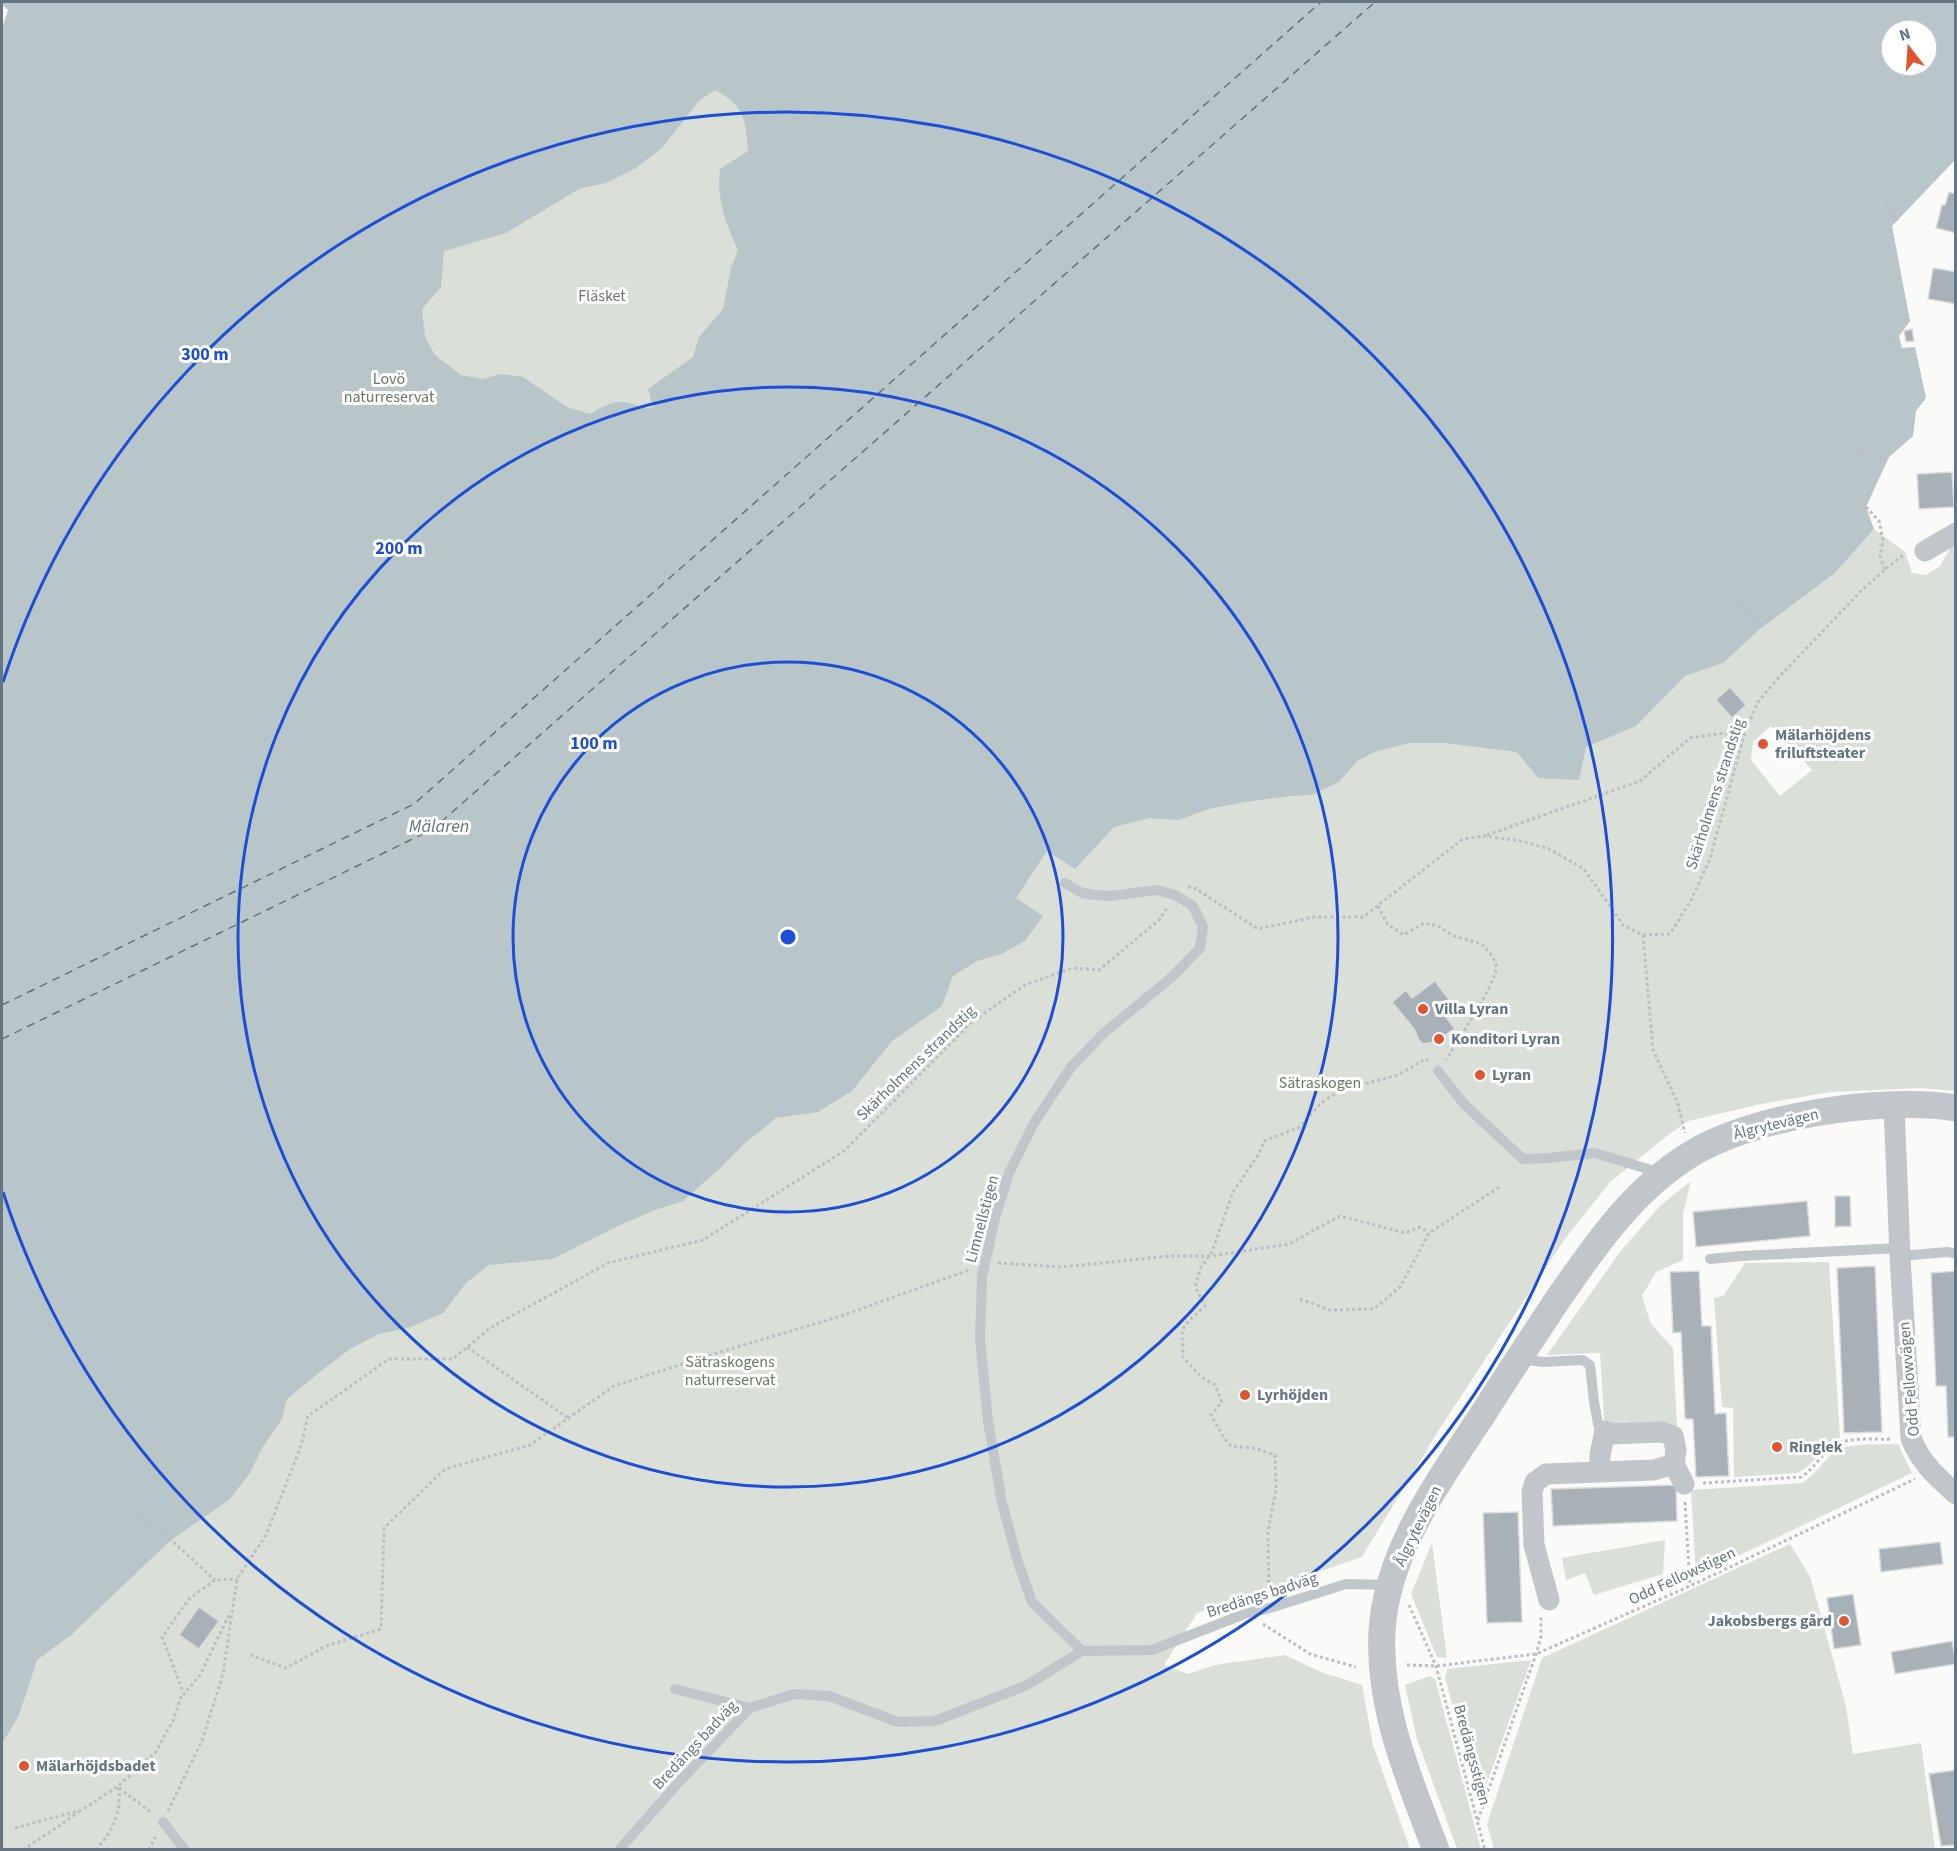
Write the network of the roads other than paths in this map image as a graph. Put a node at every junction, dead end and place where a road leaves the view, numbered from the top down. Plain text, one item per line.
1 (1956, 533) edge
2 (1925, 551) road end
3 (1065, 883) dead end
4 (1438, 1071) road end
5 (1894, 1105) junction
6 (1956, 1108) edge
7 (1662, 1174) junction
8 (1900, 1252) junction
9 (1956, 1254) edge
10 (1710, 1259) dead end
11 (1518, 1359) junction
12 (1605, 1431) junction
13 (1674, 1464) junction
14 (1600, 1471) junction
15 (1684, 1484) road end
16 (1956, 1494) edge
17 (1391, 1585) junction
18 (1549, 1600) road end
19 (1082, 1651) junction
20 (675, 1689) dead end
21 (750, 1708) junction
22 (163, 1822) road end
23 (185, 1850) edge
24 (619, 1850) edge
25 (1436, 1850) edge

1 - 2 street
3 - 19 lane, Limnellstigen
4 - 7 lane
5 - 6 street, Ålgrytevägen
5 - 7 street, Ålgrytevägen
5 - 8 street, Odd Fellowvägen
7 - 11 street, Ålgrytevägen
8 - 9 lane
8 - 10 lane
8 - 16 street, Odd Fellowvägen
11 - 12 lane
11 - 17 street, Ålgrytevägen
12 - 13 street
12 - 14 street
13 - 14 street
13 - 15 street
14 - 18 street
17 - 19 lane, Bredängs badväg
17 - 25 street, Ålgrytevägen
19 - 21 lane, Bredängs badväg
20 - 21 lane
21 - 24 lane, Bredängs badväg
22 - 23 lane

